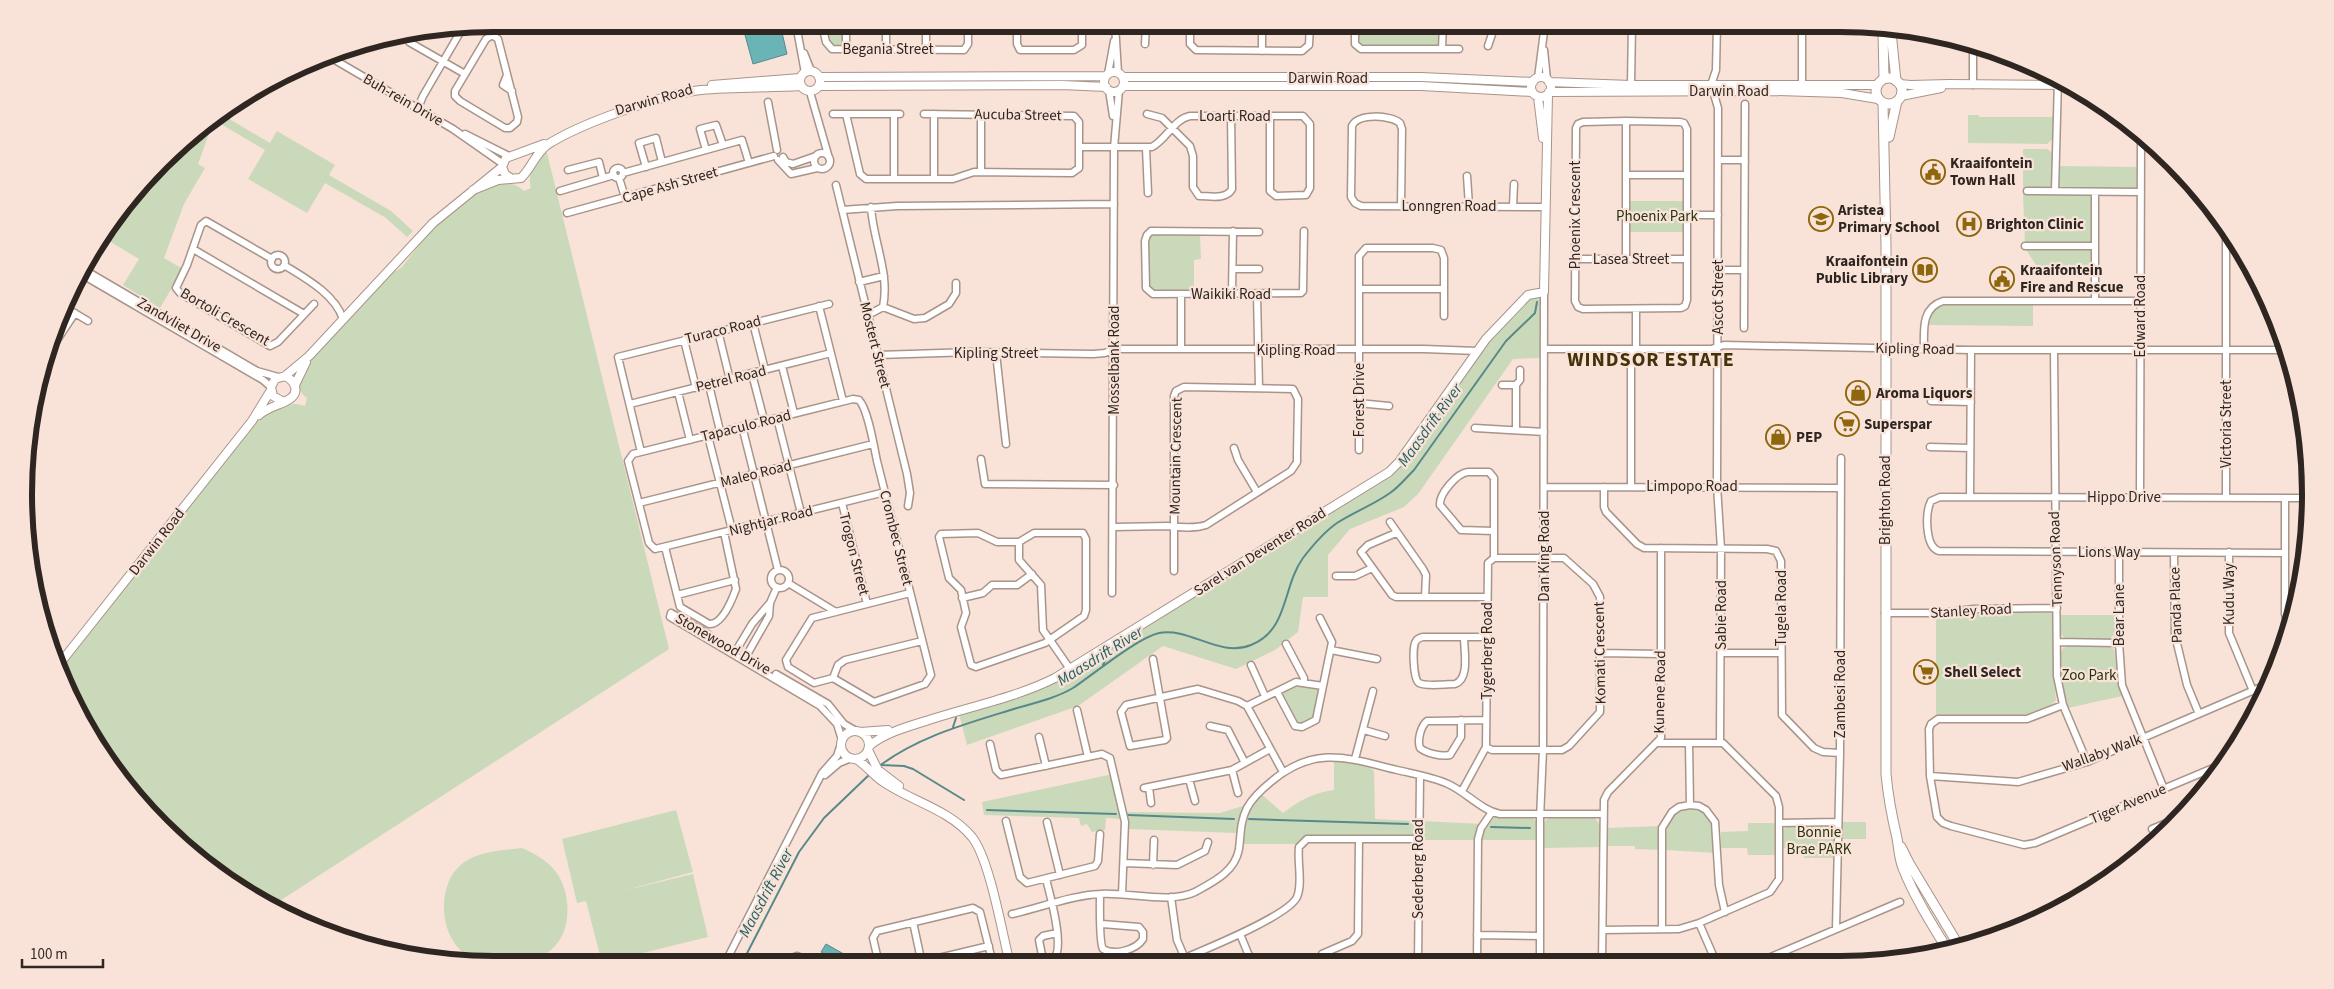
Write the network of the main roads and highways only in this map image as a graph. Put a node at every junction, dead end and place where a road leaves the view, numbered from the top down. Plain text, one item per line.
1 (1883, 34) edge
2 (1891, 35) edge
3 (1881, 82) junction
4 (1898, 82) junction
5 (1899, 98) junction
6 (1881, 101) junction
7 (1886, 158) junction
8 (1897, 840) junction
9 (1956, 942) edge
10 (1944, 945) edge

1 - 3 main road
2 - 4 main road
3 - 4 main road
3 - 6 main road
4 - 5 main road
5 - 6 main road
5 - 7 main road, Brighton Road
6 - 7 main road, Brighton Road
7 - 8 main road, Brighton Road
8 - 9 main road, Brighton Road
8 - 10 main road, Brighton Road

